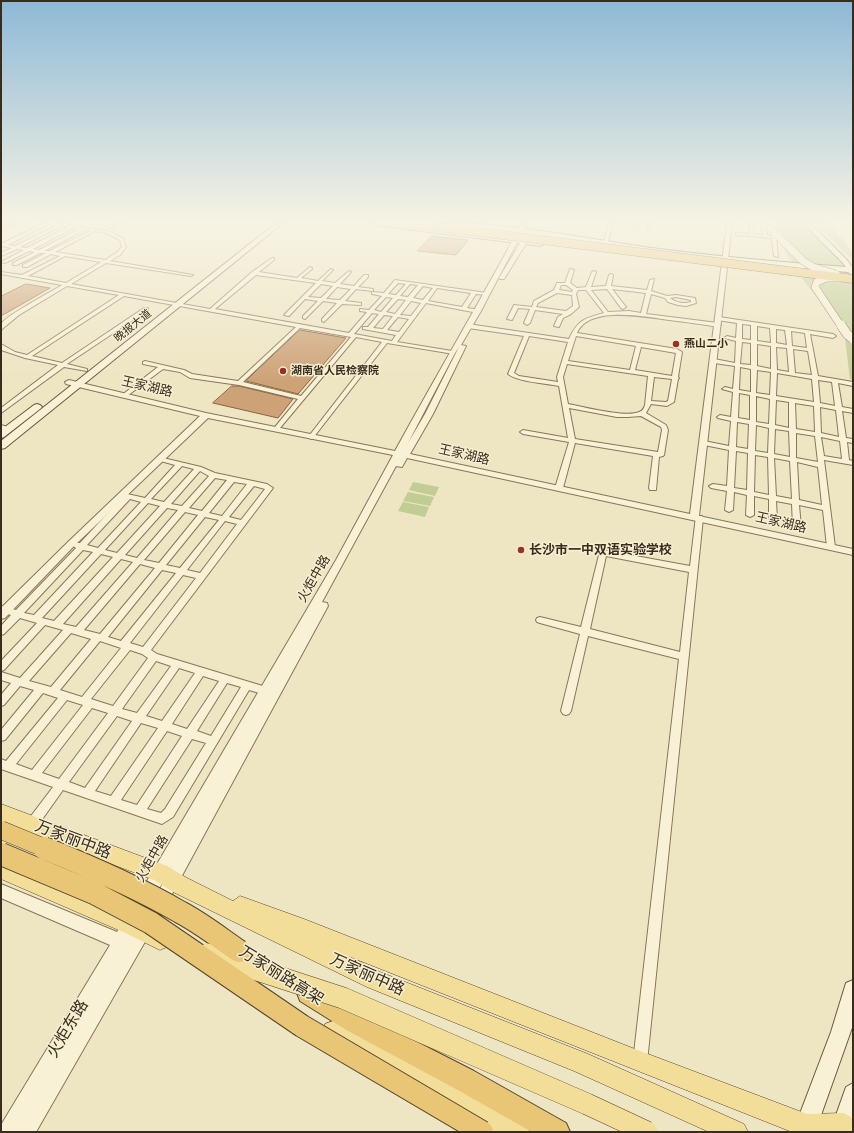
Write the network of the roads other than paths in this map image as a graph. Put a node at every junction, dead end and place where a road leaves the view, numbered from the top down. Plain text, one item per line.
1 (611, 275) dead end
2 (17, 276) edge
3 (81, 276) edge
4 (203, 276) edge
5 (214, 276) edge
6 (252, 276) edge
7 (270, 276) edge
8 (301, 276) edge
9 (326, 276) edge
10 (345, 276) edge
11 (366, 276) dead end
12 (498, 276) edge
13 (500, 276) edge
14 (569, 276) edge
15 (593, 276) edge
16 (724, 276) edge
17 (840, 276) edge
18 (23, 277) joint
19 (298, 279) junction
20 (652, 280) dead end
21 (320, 282) junction
22 (409, 283) junction
23 (67, 284) junction
24 (566, 284) junction
25 (336, 285) junction
26 (421, 285) junction
27 (355, 287) junction
28 (436, 287) junction
29 (608, 287) junction
30 (588, 289) junction
31 (556, 291) junction
32 (575, 291) junction
33 (474, 292) junction
34 (648, 292) junction
35 (124, 294) junction
36 (487, 294) junction
37 (384, 295) junction
38 (396, 297) junction
39 (667, 297) dead end
40 (305, 298) junction
41 (322, 299) junction
42 (410, 299) junction
43 (170, 302) junction
44 (342, 302) junction
45 (424, 302) junction
46 (179, 304) junction
47 (359, 304) dead end
48 (623, 307) dead end
49 (464, 308) junction
50 (532, 308) junction
51 (146, 309) dead end
52 (212, 309) dead end
53 (362, 310) dead end
54 (478, 311) junction
55 (370, 312) junction
56 (569, 313) junction
57 (288, 314) dead end
58 (382, 314) junction
59 (607, 314) junction
60 (643, 315) junction
61 (396, 316) junction
62 (305, 317) dead end
63 (412, 318) junction
64 (510, 319) dead end
65 (324, 320) dead end
66 (718, 322) junction
67 (740, 322) junction
68 (3, 323) edge
69 (528, 323) dead end
70 (754, 324) junction
71 (557, 326) dead end
72 (357, 327) junction
73 (470, 327) junction
74 (772, 327) junction
75 (1, 328) edge
76 (298, 328) dead end
77 (369, 329) junction
78 (788, 329) junction
79 (384, 331) junction
80 (807, 332) junction
81 (400, 334) junction
82 (573, 334) junction
83 (352, 335) junction
84 (527, 335) junction
85 (833, 336) dead end
86 (727, 338) dead end
87 (853, 339) edge
88 (739, 340) junction
89 (386, 341) junction
90 (571, 341) junction
91 (754, 342) junction
92 (393, 343) junction
93 (639, 344) junction
94 (773, 345) junction
95 (1, 346) edge
96 (789, 347) junction
97 (810, 350) junction
98 (452, 353) junction
99 (26, 357) junction
100 (714, 361) junction
101 (145, 362) dead end
102 (565, 362) junction
103 (62, 365) junction
104 (738, 365) junction
105 (162, 367) junction
106 (755, 368) junction
107 (85, 370) junction
108 (774, 371) junction
109 (632, 372) junction
110 (792, 374) junction
111 (651, 375) junction
112 (676, 378) junction
113 (815, 378) junction
114 (835, 381) junction
115 (69, 382) junction
116 (239, 383) junction
117 (78, 384) junction
118 (560, 384) junction
119 (853, 385) edge
120 (725, 389) dead end
121 (736, 391) junction
122 (754, 394) junction
123 (125, 395) junction
124 (773, 397) junction
125 (302, 398) junction
126 (792, 400) junction
127 (648, 402) junction
128 (817, 404) junction
129 (565, 405) junction
130 (839, 408) junction
131 (853, 410) edge
132 (1, 411) edge
133 (643, 414) junction
134 (206, 415) junction
135 (720, 417) dead end
136 (734, 419) junction
137 (752, 423) junction
138 (772, 426) junction
139 (1, 427) edge
140 (278, 427) dead end
141 (9, 428) junction
142 (792, 430) junction
143 (523, 432) dead end
144 (818, 434) junction
145 (1, 435) edge
146 (311, 437) junction
147 (843, 439) junction
148 (572, 441) junction
149 (853, 441) edge
150 (704, 443) junction
151 (1, 446) edge
152 (732, 448) junction
153 (751, 452) junction
154 (401, 454) junction
155 (656, 455) junction
156 (772, 456) junction
157 (820, 457) junction
158 (159, 459) junction
159 (793, 460) junction
160 (849, 462) edge
161 (180, 464) junction
162 (821, 465) junction
163 (199, 468) junction
164 (213, 475) junction
165 (232, 479) junction
166 (252, 483) junction
167 (714, 486) dead end
168 (559, 488) junction
169 (653, 488) dead end
170 (730, 489) junction
171 (750, 494) junction
172 (125, 496) junction
173 (773, 498) junction
174 (146, 501) junction
175 (796, 502) junction
176 (165, 505) junction
177 (826, 508) junction
178 (183, 509) junction
179 (728, 510) dead end
180 (204, 514) junction
181 (750, 515) dead end
182 (697, 517) junction
183 (224, 518) junction
184 (773, 519) dead end
185 (243, 523) junction
186 (797, 527) dead end
187 (76, 545) junction
188 (831, 547) junction
189 (99, 551) junction
190 (853, 552) edge
191 (118, 556) junction
192 (138, 561) junction
193 (160, 566) junction
194 (693, 570) junction
195 (182, 572) junction
196 (202, 577) junction
197 (3, 611) edge
198 (18, 614) junction
199 (40, 620) junction
200 (540, 620) dead end
201 (56, 625) junction
202 (73, 630) junction
203 (585, 631) junction
204 (1, 632) edge
205 (100, 638) junction
206 (126, 645) junction
207 (149, 654) junction
208 (684, 657) junction
209 (177, 664) junction
210 (1, 667) edge
211 (201, 672) junction
212 (1, 676) edge
213 (224, 679) junction
214 (21, 682) junction
215 (246, 685) junction
216 (42, 688) junction
217 (53, 691) junction
218 (266, 691) junction
219 (66, 695) junction
220 (1, 702) edge
221 (87, 702) junction
222 (115, 710) junction
223 (566, 711) dead end
224 (140, 718) junction
225 (165, 726) junction
226 (190, 733) junction
227 (1, 737) edge
228 (214, 741) junction
229 (5, 765) edge
230 (34, 775) junction
231 (61, 785) junction
232 (87, 794) junction
233 (113, 803) junction
234 (139, 812) junction
235 (1, 813) edge
236 (32, 824) junction
237 (1, 830) edge
238 (1, 854) edge
239 (1, 870) edge
240 (171, 879) junction
241 (1, 891) edge
242 (136, 936) junction
243 (853, 990) edge
244 (640, 1062) junction
245 (853, 1094) edge
246 (806, 1129) edge
247 (842, 1129) edge
248 (7, 1132) edge
249 (26, 1132) edge
250 (482, 1132) edge
251 (518, 1132) edge
252 (557, 1132) edge
253 (647, 1132) edge
254 (736, 1132) edge

1 - 29 street
2 - 18 street
3 - 23 street
4 - 43 main road, 晚报大道
5 - 46 main road, 晚报大道
6 - 52 street
7 - 19 street
8 - 19 street
9 - 21 street
10 - 25 street
11 - 27 street
12 - 36 street, 火炬中路
13 - 73 street
14 - 24 street
15 - 30 street
16 - 66 street
17 - 87 main road, bridge
18 - 23 street
19 - 21 street
20 - 34 street
21 - 25 street
21 - 40 street
22 - 26 street
22 - 37 street
22 - 38 street
23 - 35 street
23 - 68 street
24 - 31 street
24 - 32 street
25 - 27 street
25 - 41 street
26 - 28 street
26 - 42 street
27 - 37 street
27 - 44 street
28 - 33 street
28 - 45 street
29 - 30 street
29 - 34 street
29 - 48 street
30 - 32 street
30 - 59 street
31 - 32 street
31 - 50 street
32 - 56 street
33 - 36 street
33 - 49 street
34 - 39 street
34 - 60 street
35 - 43 street
35 - 99 street
36 - 54 street, 火炬中路
37 - 38 street
37 - 55 street
38 - 42 street
38 - 58 street
40 - 41 street
40 - 57 street
41 - 44 street
41 - 62 street
42 - 45 street
42 - 61 street
43 - 46 street
43 - 107 main road, 晚报大道
44 - 47 street
44 - 65 street
45 - 49 street
45 - 63 street
46 - 83 street
46 - 117 main road, 晚报大道
49 - 54 street
50 - 56 street
50 - 64 street
50 - 69 street
51 - 103 street
53 - 55 street
54 - 73 street, 火炬中路
55 - 58 street
55 - 72 street
56 - 71 street
58 - 61 street
58 - 77 street
59 - 60 street
59 - 82 street
60 - 66 street
61 - 63 street
61 - 79 street
63 - 81 street
66 - 67 street
66 - 100 street
67 - 70 street
67 - 88 street
68 - 75 street
70 - 74 street
70 - 91 street
72 - 77 street
72 - 83 street
73 - 84 street
73 - 98 street, 火炬中路
73 - 154 street
74 - 78 street
74 - 94 street
76 - 116 street
77 - 79 street
78 - 80 street
78 - 96 street
79 - 81 street
80 - 85 street
80 - 97 street
81 - 92 street
82 - 90 street
82 - 93 street
83 - 89 street
83 - 125 street
84 - 90 street
84 - 118 street
86 - 88 street
88 - 91 street
88 - 104 street
89 - 92 street
89 - 146 street
90 - 102 street
91 - 94 street
91 - 106 street
92 - 98 street
93 - 109 street
93 - 112 street
94 - 96 street
94 - 108 street
95 - 99 street
96 - 97 street
96 - 110 street
97 - 113 street
98 - 154 street, 火炬中路
99 - 103 street
100 - 104 street
100 - 150 street
101 - 105 street
102 - 109 street
102 - 118 street
103 - 107 street
103 - 132 street
104 - 106 street
104 - 121 street
105 - 116 street
105 - 123 street
106 - 108 street
106 - 122 street
107 - 115 main road, 晚报大道
108 - 110 street
108 - 124 street
109 - 111 street
110 - 113 street
111 - 112 street
111 - 127 street
112 - 127 street
113 - 114 street
113 - 128 street
114 - 119 street
114 - 130 street
115 - 117 street, 王家湖路
115 - 141 main road, 晚报大道
116 - 125 street
117 - 123 street, 王家湖路
117 - 151 main road, 晚报大道
118 - 129 street
120 - 121 street
121 - 122 street
121 - 136 street
122 - 124 street
122 - 137 street
123 - 134 street, 王家湖路
124 - 126 street
124 - 138 street
125 - 140 street
126 - 128 street
126 - 142 street
127 - 133 street
128 - 130 street
128 - 144 street
129 - 133 street
129 - 148 street
130 - 131 street
130 - 147 street
133 - 155 street
134 - 146 street, 王家湖路
134 - 158 street
135 - 136 street
136 - 137 street
136 - 152 street
137 - 138 street
137 - 153 street
138 - 142 street
138 - 156 street
139 - 141 street
141 - 145 main road, 晚报大道
142 - 144 street
142 - 159 street
143 - 148 street
144 - 147 street
144 - 157 street
146 - 154 street, 王家湖路
147 - 149 street
147 - 160 street
148 - 155 street
148 - 168 street
150 - 152 street
150 - 182 street
152 - 153 street
152 - 170 street
153 - 156 street
153 - 171 street
154 - 168 street, 王家湖路
154 - 218 street, 火炬中路
154 - 240 street
155 - 169 street
156 - 159 street
156 - 173 street
157 - 160 street
157 - 162 street
158 - 161 street
158 - 172 street
159 - 162 street
159 - 175 street
161 - 163 street
161 - 174 street
162 - 177 street
163 - 164 street
163 - 176 street
164 - 165 street
164 - 178 street
165 - 166 street
165 - 180 street
166 - 183 street
166 - 185 street
167 - 170 street
168 - 182 street, 王家湖路
170 - 171 street
170 - 179 street
171 - 173 street
171 - 181 street
172 - 174 street
172 - 187 street
173 - 175 street
173 - 184 street
174 - 176 street
174 - 189 street
175 - 177 street
175 - 186 street
176 - 178 street
176 - 191 street
177 - 188 street
178 - 180 street
178 - 192 street
180 - 183 street
180 - 193 street
182 - 188 street, 王家湖路
182 - 194 street
183 - 185 street
183 - 195 street
185 - 196 street
187 - 189 street
187 - 197 street
187 - 198 street
188 - 190 street, 王家湖路
189 - 191 street
189 - 199 street
191 - 192 street
191 - 201 street
192 - 193 street
192 - 202 street
193 - 195 street
193 - 205 street
194 - 203 street
194 - 208 street
195 - 196 street
195 - 206 street
196 - 207 street
197 - 198 street
198 - 199 street
198 - 204 street
199 - 201 street
199 - 210 street
200 - 203 street
201 - 202 street
202 - 205 street
202 - 214 street
203 - 208 street
203 - 223 street
205 - 206 street
205 - 217 street
206 - 207 street
206 - 221 street
207 - 209 street
207 - 222 street
208 - 244 street
209 - 211 street
209 - 224 street
211 - 213 street
211 - 225 street
212 - 214 street
213 - 215 street
213 - 226 street
214 - 216 street
214 - 220 street
215 - 218 street
215 - 228 street
216 - 217 street
216 - 227 street
217 - 219 street
218 - 240 street, 火炬中路
219 - 221 street
219 - 229 street
221 - 222 street
221 - 230 street
222 - 224 street
222 - 231 street
224 - 225 street
224 - 232 street
225 - 226 street
225 - 233 street
226 - 228 street
226 - 234 street
228 - 234 street
229 - 230 street
230 - 231 street
231 - 232 street
231 - 236 street
232 - 233 street
233 - 234 street
235 - 236 main road, 万家丽中路
236 - 240 main road, 万家丽中路
237 - 252 highway, 万家丽路高架, bridge
238 - 250 highway, 万家丽路高架, bridge
239 - 242 main road
240 - 242 street
240 - 242 street, 火炬中路
240 - 244 main road
240 - 254 main road, 万家丽中路
241 - 242 street
242 - 248 street, 火炬东路
242 - 249 street, 火炬东路
242 - 251 main road
242 - 253 main road, bridge
243 - 246 main road
244 - 246 main road
245 - 247 main road
246 - 247 main road

